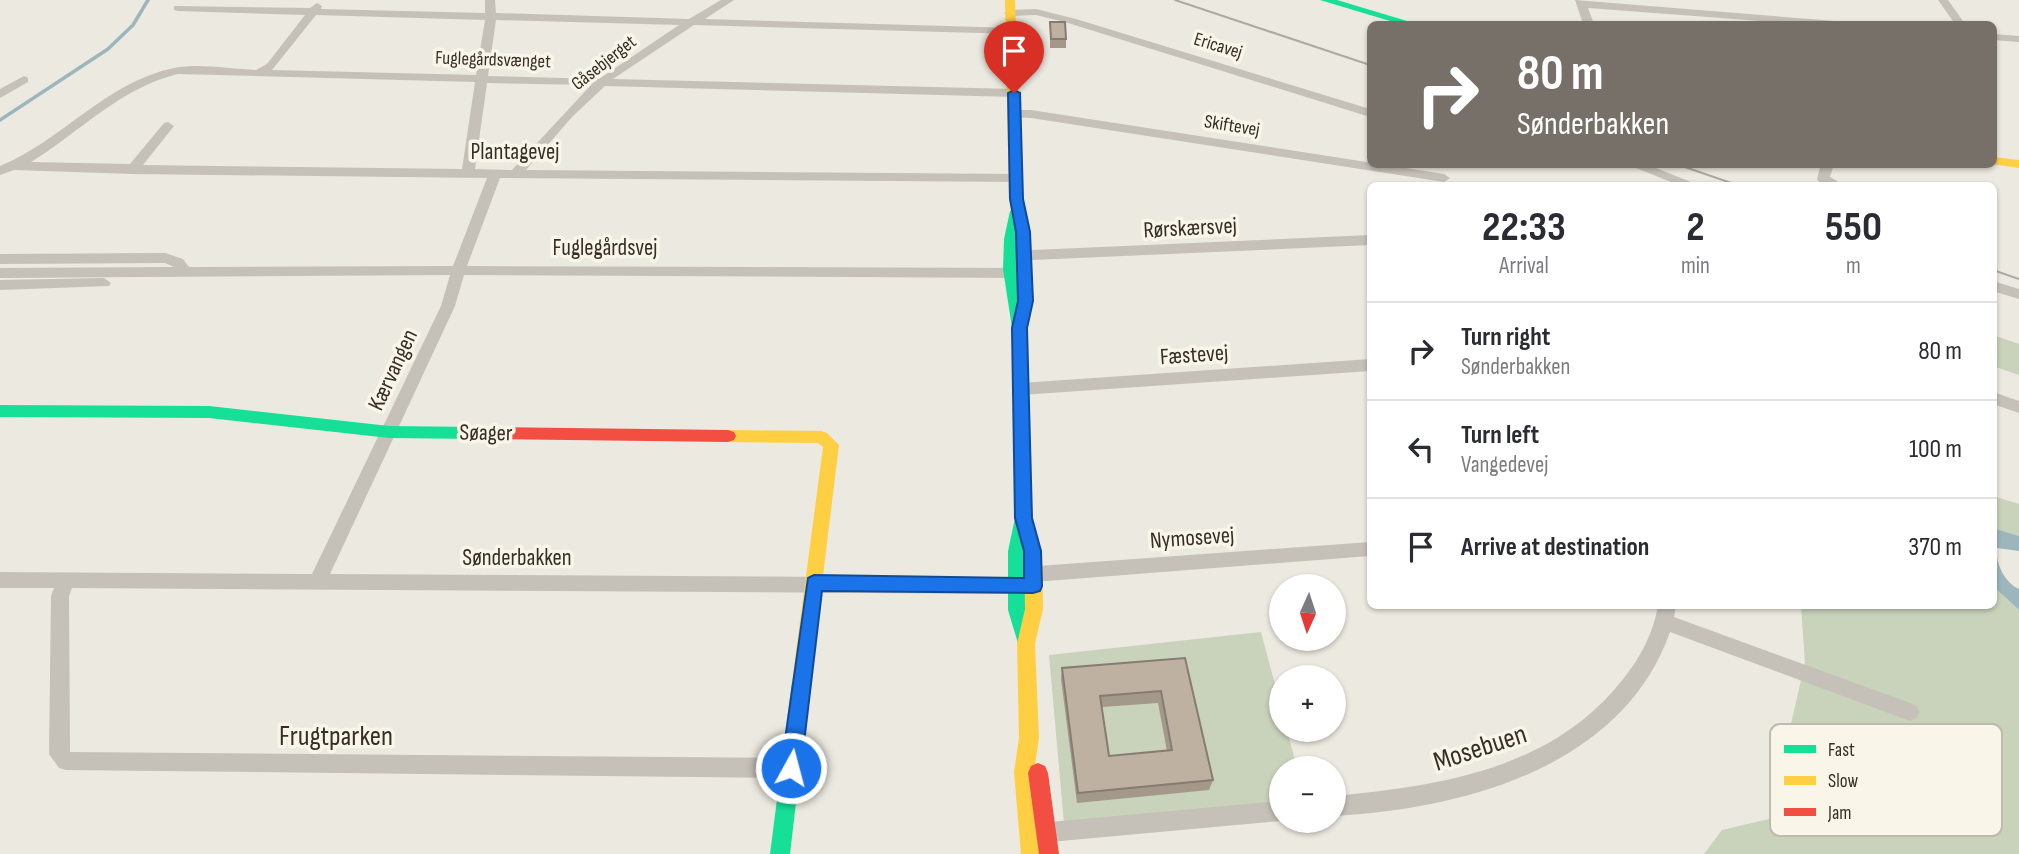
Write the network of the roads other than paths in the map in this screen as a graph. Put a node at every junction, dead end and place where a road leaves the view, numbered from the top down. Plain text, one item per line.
1 (322, 0) edge
2 (490, 0) edge
3 (729, 0) edge
4 (1325, 0) edge
5 (1943, 0) edge
6 (1581, 2) edge
7 (178, 8) dead end
8 (314, 10) junction
9 (491, 15) junction
10 (1017, 15) edge
11 (695, 21) junction
12 (1400, 21) edge
13 (1587, 21) edge
14 (1800, 21) edge
15 (1958, 21) edge
16 (1997, 37) edge
17 (2019, 40) edge
18 (260, 72) junction
19 (482, 79) junction
20 (24, 80) dead end
21 (602, 82) junction
22 (1014, 93) junction
23 (0, 94) edge
24 (1367, 112) edge
25 (1014, 114) junction
26 (167, 126) dead end
27 (1997, 161) edge
28 (2019, 164) edge
29 (14, 166) junction
30 (1643, 168) edge
31 (1827, 168) edge
32 (132, 170) junction
33 (0, 171) edge
34 (468, 172) junction
35 (517, 172) junction
36 (495, 173) junction
37 (1016, 178) junction
38 (1446, 182) edge
39 (1684, 182) edge
40 (1828, 182) edge
41 (1367, 240) edge
42 (0, 259) edge
43 (1018, 265) junction
44 (458, 271) junction
45 (185, 272) junction
46 (0, 273) edge
47 (0, 285) edge
48 (1997, 287) edge
49 (2019, 294) edge
50 (1367, 365) edge
51 (1021, 389) junction
52 (1997, 399) edge
53 (2019, 407) edge
54 (0, 411) edge
55 (389, 432) junction
56 (1367, 549) edge
57 (0, 580) edge
58 (66, 580) junction
59 (1025, 580) junction
60 (318, 581) junction
61 (814, 583) junction
62 (1666, 614) edge
63 (1910, 712) dead end
64 (791, 768) junction
65 (1346, 805) edge
66 (1269, 812) edge
67 (1035, 840) edge
68 (780, 854) edge
69 (1049, 854) edge

1 - 8 street
2 - 9 street
3 - 11 street, Gåsebjerget
4 - 12 street
5 - 15 street
6 - 13 street
6 - 14 street
7 - 8 street, Ericavej
8 - 9 street, Ericavej
8 - 18 street
9 - 11 street, Ericavej
9 - 19 street
10 - 11 street, Ericavej
10 - 22 street
10 - 24 street, Ericavej
11 - 21 street, Gåsebjerget
16 - 17 street
18 - 19 street, Fuglegårdsvænget
18 - 29 street, Fuglegårdsvænget
19 - 21 street, Fuglegårdsvænget
19 - 34 street
20 - 23 street
21 - 22 street, Fuglegårdsvænget
21 - 35 street, Gåsebjerget
22 - 25 street
25 - 37 street
25 - 38 street, Skiftevej
26 - 32 street
27 - 28 street
29 - 32 street, Plantagevej
29 - 33 street, Fuglegårdsvænget
30 - 39 street
31 - 40 street
32 - 34 street, Plantagevej
34 - 36 street, Plantagevej
35 - 36 street, Plantagevej
35 - 37 street, Plantagevej
36 - 44 street, Kærvangen
37 - 43 street
41 - 43 street, Rørskærsvej
42 - 45 street, Fuglegårdsvej
43 - 44 street, Fuglegårdsvej
43 - 51 street
44 - 45 street, Fuglegårdsvej
44 - 55 street, Kærvangen
45 - 46 street, Fuglegårdsvej
45 - 47 street, Fuglegårdsvej
48 - 49 street
50 - 51 street, Fæstevej
51 - 59 street
52 - 53 street
54 - 55 street, Søager
55 - 60 street, Kærvangen
55 - 61 street, Søager
56 - 59 street, Nymosevej
57 - 58 street, Sønderbakken
58 - 60 street, Sønderbakken
58 - 64 street, Frugtparken
59 - 61 street, Sønderbakken
59 - 67 street
60 - 61 street, Sønderbakken
61 - 64 street
62 - 63 street, Mosebuen
62 - 65 street, Mosebuen
64 - 68 street
66 - 67 street
67 - 69 street

